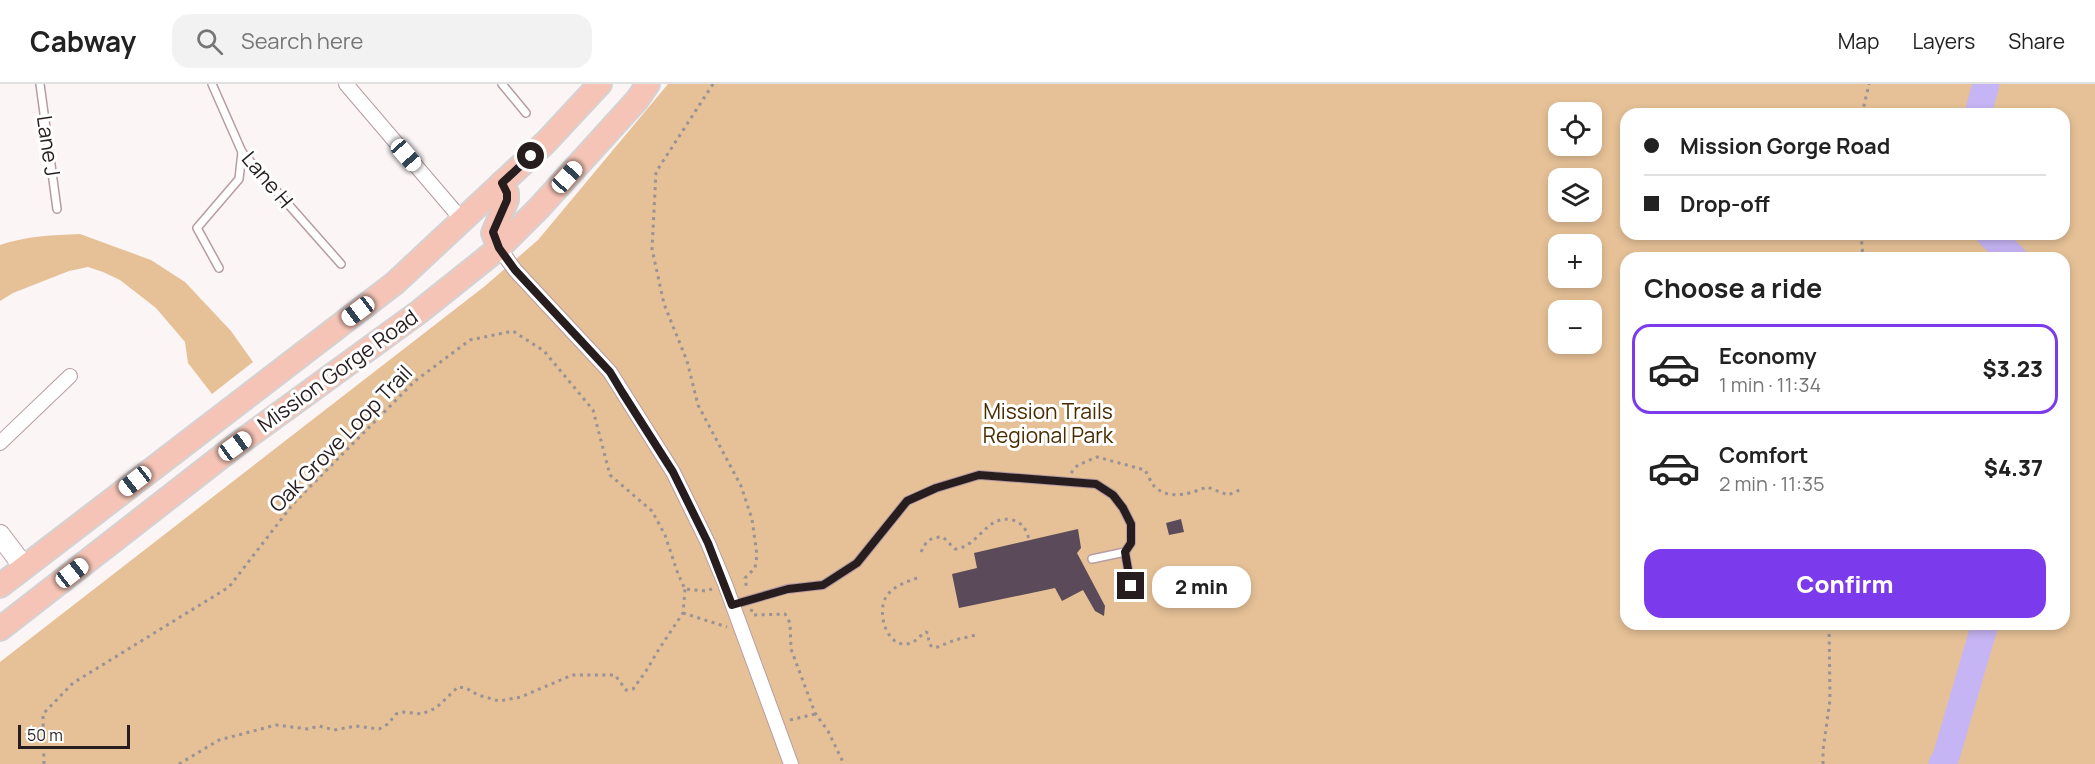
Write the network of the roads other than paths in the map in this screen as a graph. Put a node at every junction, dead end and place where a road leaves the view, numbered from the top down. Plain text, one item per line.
1 (40, 84) edge
2 (212, 84) edge
3 (346, 84) edge
4 (502, 84) edge
5 (600, 84) edge
6 (648, 84) edge
7 (526, 113) dead end
8 (242, 152) junction
9 (502, 183) junction
10 (57, 209) dead end
11 (463, 221) junction
12 (499, 248) junction
13 (341, 264) dead end
14 (219, 268) dead end
15 (70, 376) dead end
16 (0, 443) edge
17 (0, 536) edge
18 (1125, 552) junction
19 (1092, 559) dead end
20 (24, 567) junction
21 (0, 586) edge
22 (1131, 586) dead end
23 (732, 605) junction
24 (0, 628) edge
25 (791, 764) edge

1 - 10 lane, Lane J
2 - 8 lane, Lane H
3 - 11 street
4 - 7 lane
5 - 9 main road, Mission Gorge Road
6 - 12 main road, Mission Gorge Road
8 - 13 lane, Lane H
8 - 14 lane
9 - 11 main road, Mission Gorge Road
9 - 12 main road
11 - 20 main road, Mission Gorge Road
12 - 23 street
12 - 24 main road, Mission Gorge Road
15 - 16 street
17 - 20 street
18 - 19 lane
18 - 22 lane
18 - 23 lane
20 - 21 main road, Mission Gorge Road
23 - 25 street

